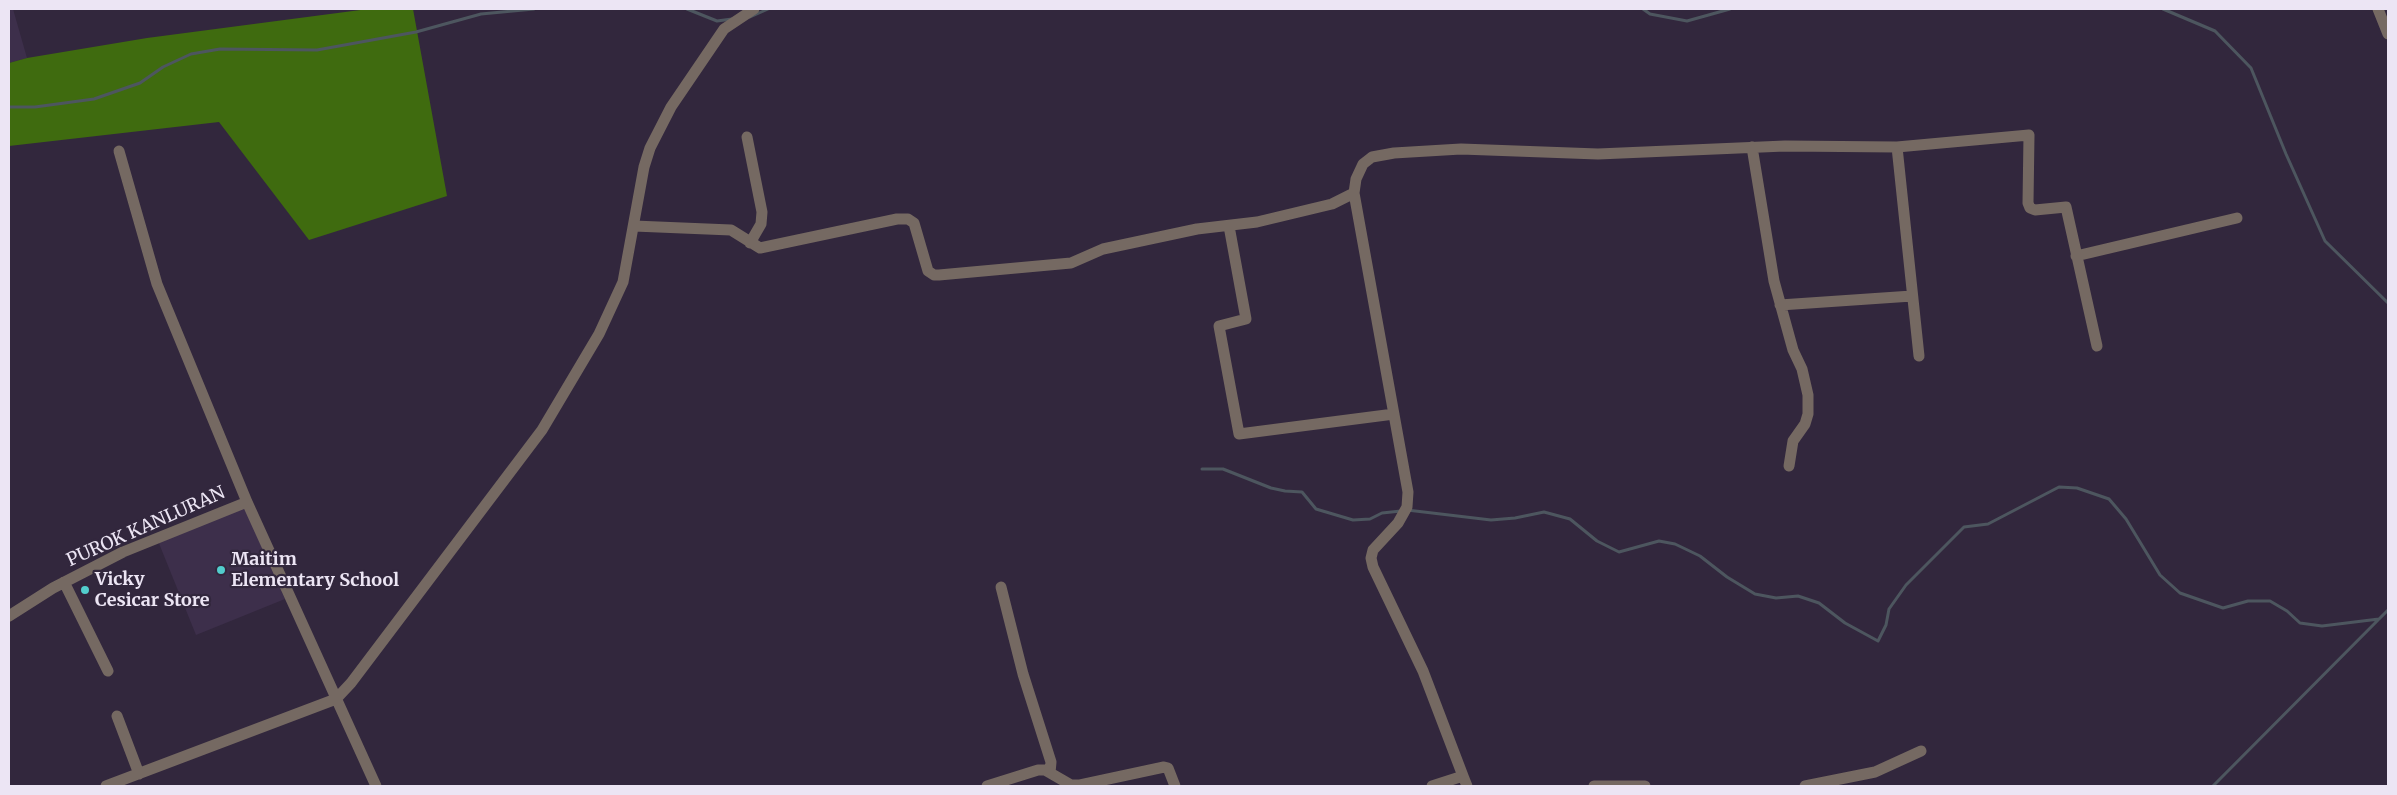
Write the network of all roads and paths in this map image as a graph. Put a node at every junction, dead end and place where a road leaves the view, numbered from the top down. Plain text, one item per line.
1 (2378, 9) edge
2 (751, 11) edge
3 (2388, 34) edge
4 (747, 138) dead end
5 (1752, 147) junction
6 (1897, 147) junction
7 (119, 151) dead end
8 (1354, 193) junction
9 (2237, 218) dead end
10 (634, 226) junction
11 (1229, 226) junction
12 (750, 243) junction
13 (2076, 256) junction
14 (1912, 296) junction
15 (1780, 305) junction
16 (2097, 346) dead end
17 (1919, 356) dead end
18 (1394, 414) junction
19 (1789, 466) dead end
20 (247, 502) junction
21 (64, 582) junction
22 (1001, 587) dead end
23 (9, 616) edge
24 (108, 671) dead end
25 (336, 699) junction
26 (116, 716) dead end
27 (1921, 752) dead end
28 (1050, 773) junction
29 (139, 774) junction
30 (1465, 781) edge
31 (106, 786) edge
32 (376, 786) edge
33 (987, 786) edge
34 (1174, 786) edge
35 (1432, 786) edge
36 (1594, 786) edge
37 (1646, 786) edge
38 (1805, 786) edge

1 - 3 street
2 - 10 street
4 - 12 street
5 - 6 street
5 - 8 street
5 - 15 street
6 - 13 street
6 - 14 street
7 - 20 street
8 - 11 street
8 - 18 street
9 - 13 street
10 - 12 street
10 - 25 street
11 - 12 street
11 - 18 street
13 - 16 street
14 - 15 street
14 - 17 street
15 - 19 street
18 - 30 street
20 - 21 street, PUROK KANLURAN
20 - 25 street
21 - 23 street, PUROK KANLURAN
21 - 24 street
22 - 28 street
25 - 29 street
25 - 32 street
26 - 29 street
27 - 38 street
28 - 33 street
28 - 34 street
29 - 31 street
30 - 35 street
36 - 37 street

